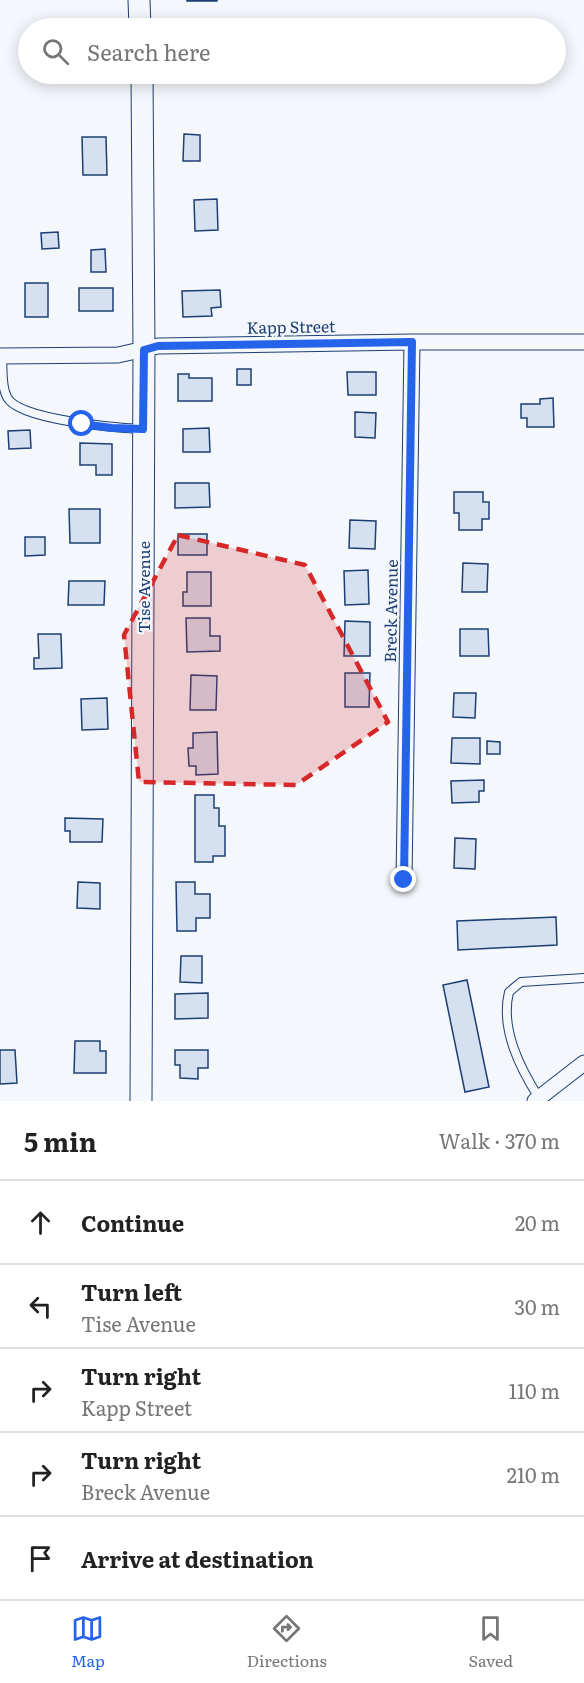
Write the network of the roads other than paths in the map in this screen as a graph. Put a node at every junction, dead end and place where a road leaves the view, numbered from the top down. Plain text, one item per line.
1 (139, 0) edge
2 (140, 18) edge
3 (142, 84) edge
4 (412, 342) junction
5 (584, 342) edge
6 (144, 350) junction
7 (1, 356) edge
8 (143, 429) junction
9 (404, 880) dead end
10 (584, 978) edge
11 (584, 1063) edge
12 (537, 1099) edge
13 (141, 1101) edge

1 - 2 street
3 - 6 street, Tise Avenue
4 - 5 street, Kapp Street
4 - 6 street, Kapp Street
4 - 9 street, Breck Avenue
6 - 7 street, Kapp Street
6 - 8 street, Tise Avenue
7 - 8 lane
8 - 13 street, Tise Avenue
10 - 12 lane
11 - 12 street

